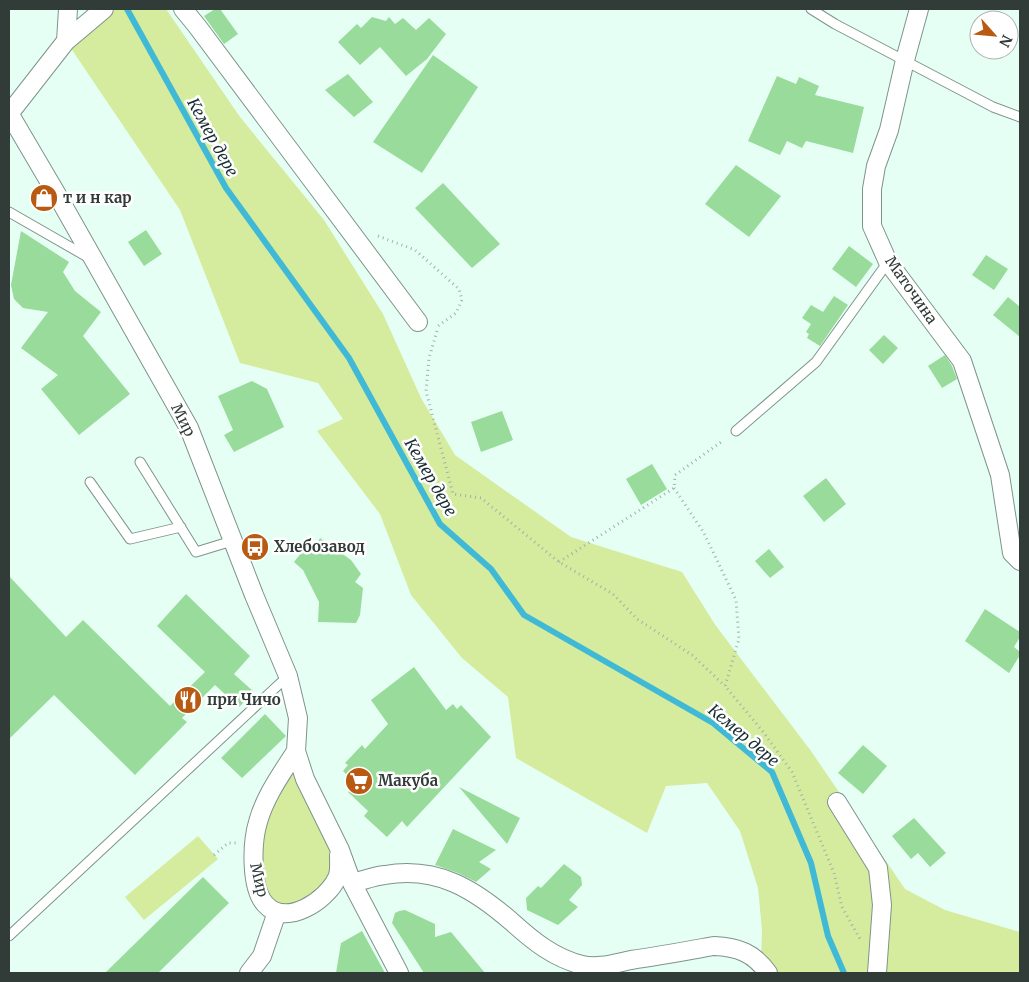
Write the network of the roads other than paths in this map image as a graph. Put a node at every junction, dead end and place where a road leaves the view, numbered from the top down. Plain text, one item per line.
1 (68, 9) edge
2 (104, 9) edge
3 (183, 9) edge
4 (811, 9) edge
5 (919, 9) edge
6 (66, 41) junction
7 (905, 60) junction
8 (9, 113) edge
9 (1020, 117) edge
10 (9, 212) edge
11 (93, 261) junction
12 (888, 262) junction
13 (418, 322) road end
14 (736, 431) road end
15 (140, 462) dead end
16 (90, 482) dead end
17 (180, 527) junction
18 (232, 541) junction
19 (1020, 562) edge
20 (288, 676) junction
21 (296, 751) junction
22 (837, 802) dead end
23 (340, 850) junction
24 (352, 884) junction
25 (277, 912) junction
26 (9, 936) edge
27 (877, 967) edge
28 (249, 973) edge
29 (399, 973) edge
30 (768, 973) edge

1 - 6 street
2 - 6 street
3 - 13 street
4 - 7 lane
5 - 7 street, Маточина
6 - 8 street
7 - 9 lane
7 - 12 street, Маточина
8 - 11 street, Мир
10 - 11 lane
11 - 18 street, Мир
12 - 14 lane
12 - 19 street, Маточина
15 - 17 lane
16 - 17 lane
17 - 18 lane
18 - 20 street, Мир
20 - 21 street, Мир
20 - 26 lane
21 - 23 street, Мир
21 - 25 street, Мир
22 - 27 street
23 - 24 street, Мир
23 - 25 street, Мир
24 - 29 street, Мир
24 - 30 street
25 - 28 street

